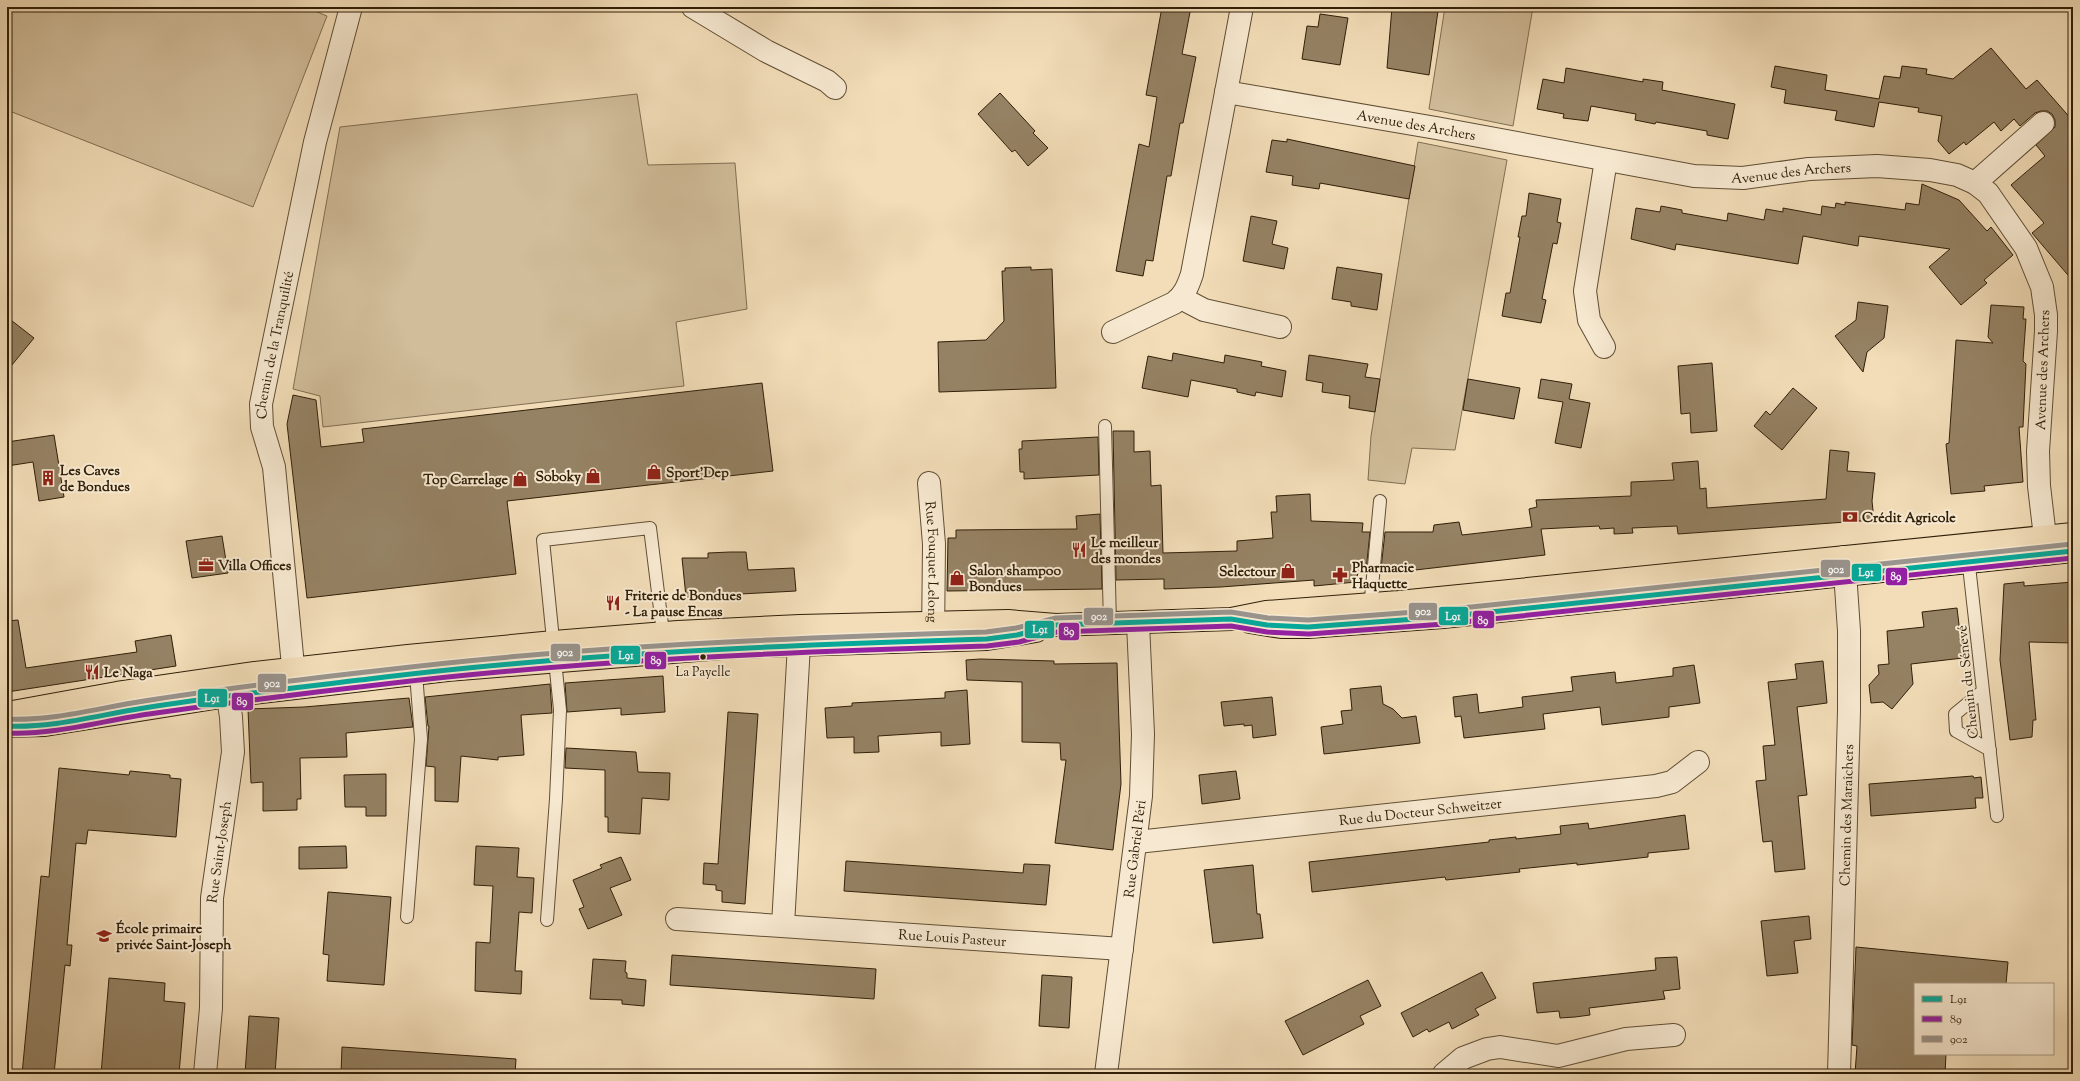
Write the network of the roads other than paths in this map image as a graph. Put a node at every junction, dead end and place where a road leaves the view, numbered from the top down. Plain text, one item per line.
1 (351, 7) edge
2 (693, 7) edge
3 (1242, 7) edge
4 (835, 88) dead end
5 (1226, 92) junction
6 (2043, 123) dead end
7 (1606, 160) junction
8 (1975, 183) junction
9 (1180, 298) junction
10 (1280, 327) dead end
11 (1113, 332) dead end
12 (1604, 347) dead end
13 (1105, 426) dead end
14 (929, 483) dead end
15 (1380, 501) dead end
16 (2073, 534) edge
17 (2046, 545) junction
18 (2073, 551) edge
19 (1968, 553) junction
20 (1845, 565) junction
21 (1369, 614) junction
22 (1138, 623) junction
23 (1110, 624) junction
24 (933, 631) junction
25 (663, 633) junction
26 (799, 635) junction
27 (555, 651) junction
28 (416, 673) junction
29 (294, 679) junction
30 (226, 687) junction
31 (1983, 691) junction
32 (7, 713) edge
33 (7, 726) edge
34 (1990, 750) junction
35 (1698, 762) dead end
36 (1997, 816) dead end
37 (1136, 842) junction
38 (407, 917) dead end
39 (677, 918) dead end
40 (547, 920) dead end
41 (783, 925) junction
42 (1122, 949) junction
43 (1674, 1035) dead end
44 (205, 1074) edge
45 (1106, 1074) edge
46 (1444, 1074) edge
47 (1839, 1074) edge

1 - 29 street, Chemin de la Tranquilité
2 - 4 street
3 - 5 street
5 - 7 street, Avenue des Archers
5 - 9 street
6 - 8 street
7 - 8 street, Avenue des Archers
7 - 12 street
8 - 17 street, Avenue des Archers
9 - 10 street
9 - 11 street
13 - 23 lane
14 - 24 street, Rue Fouquet Lelong
15 - 21 lane
16 - 17 main road
17 - 18 main road
17 - 19 main road
19 - 20 main road
19 - 31 lane, Chemin du Sénevé
20 - 21 main road
20 - 47 street, Chemin des Maraîchers
21 - 22 main road
22 - 23 main road
22 - 37 street, Rue Gabriel Péri
23 - 24 main road
24 - 26 main road
25 - 26 main road
25 - 27 main road
25 - 27 lane
26 - 27 main road
26 - 41 street
27 - 28 main road
27 - 29 main road
27 - 40 lane
28 - 29 main road
28 - 38 lane
29 - 30 main road
30 - 32 main road
30 - 33 main road
30 - 44 street, Rue Saint-Joseph
31 - 34 lane, Chemin du Sénevé
31 - 34 lane
34 - 36 lane, Chemin du Sénevé
35 - 37 street, Rue du Docteur Schweitzer
37 - 42 street, Rue Gabriel Péri
39 - 41 street, Rue Louis Pasteur
41 - 42 street, Rue Louis Pasteur
42 - 45 street, Rue Gabriel Péri
43 - 46 street

